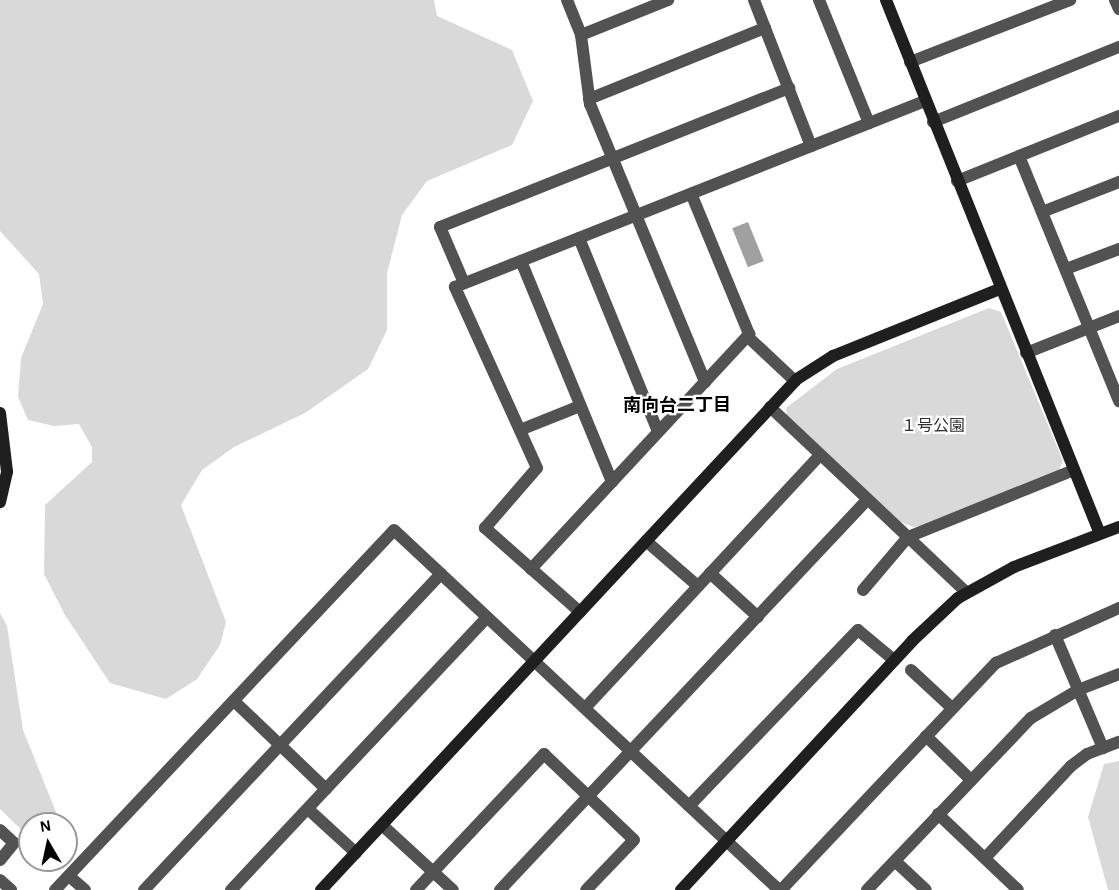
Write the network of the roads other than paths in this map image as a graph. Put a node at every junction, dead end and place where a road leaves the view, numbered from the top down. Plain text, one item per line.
1 (567, 0) edge
2 (668, 0) edge
3 (754, 0) edge
4 (819, 0) edge
5 (1115, 0) edge
6 (889, 1) edge
7 (1067, 1) edge
8 (1119, 9) edge
9 (765, 28) junction
10 (581, 35) junction
11 (1119, 47) edge
12 (910, 62) junction
13 (789, 88) junction
14 (590, 99) junction
15 (925, 101) junction
16 (1119, 116) edge
17 (933, 122) junction
18 (868, 123) junction
19 (811, 146) junction
20 (1019, 156) junction
21 (612, 157) junction
22 (957, 181) junction
23 (1119, 182) edge
24 (691, 193) junction
25 (1042, 212) junction
26 (636, 215) junction
27 (579, 238) junction
28 (1119, 249) edge
29 (521, 261) junction
30 (1066, 269) junction
31 (464, 284) junction
32 (1000, 289) junction
33 (1119, 316) edge
34 (1091, 328) junction
35 (747, 336) junction
36 (1026, 354) junction
37 (795, 381) junction
38 (705, 382) junction
39 (1116, 385) edge
40 (1119, 401) edge
41 (580, 406) junction
42 (770, 407) junction
43 (0, 413) edge
44 (520, 430) junction
45 (658, 432) junction
46 (820, 456) junction
47 (1074, 470) junction
48 (612, 482) junction
49 (867, 500) junction
50 (0, 502) edge
51 (1119, 526) edge
52 (1100, 534) junction
53 (909, 537) junction
54 (646, 541) junction
55 (531, 569) junction
56 (710, 573) junction
57 (441, 574) junction
58 (698, 586) junction
59 (863, 590) dead end
60 (967, 593) junction
61 (1119, 608) edge
62 (580, 612) junction
63 (487, 617) junction
64 (758, 617) junction
65 (1055, 635) junction
66 (894, 660) junction
67 (534, 661) junction
68 (911, 670) dead end
69 (1119, 674) edge
70 (1078, 690) junction
71 (235, 702) junction
72 (585, 708) junction
73 (952, 708) junction
74 (926, 736) junction
75 (1119, 742) edge
76 (280, 745) junction
77 (1103, 748) junction
78 (632, 752) junction
79 (971, 780) junction
80 (326, 789) junction
81 (590, 797) junction
82 (689, 806) junction
83 (308, 808) junction
84 (938, 814) junction
85 (382, 825) junction
86 (0, 830) edge
87 (727, 841) junction
88 (356, 853) junction
89 (985, 858) junction
90 (0, 860) edge
91 (895, 861) junction
92 (433, 872) junction
93 (69, 876) junction
94 (0, 880) edge
95 (11, 890) edge
96 (55, 890) edge
97 (85, 890) edge
98 (144, 890) edge
99 (231, 890) edge
100 (321, 890) edge
101 (416, 890) edge
102 (453, 890) edge
103 (500, 890) edge
104 (586, 890) edge
105 (681, 890) edge
106 (780, 890) edge
107 (867, 890) edge
108 (926, 890) edge
109 (1018, 890) edge

1 - 10 street
2 - 10 street
3 - 9 street
4 - 18 street
5 - 8 street
6 - 12 street
7 - 12 street
9 - 13 street
9 - 14 street
10 - 14 street
11 - 17 street
12 - 15 street
13 - 19 street
13 - 21 street
14 - 21 street
15 - 17 street
15 - 18 street
16 - 20 street
17 - 22 street
18 - 19 street
19 - 24 street
20 - 22 street
20 - 25 street
21 - 26 street
21 - 31 street
22 - 32 street
23 - 25 street
24 - 26 street
24 - 35 street
25 - 30 street
26 - 27 street
26 - 38 street
27 - 29 street
27 - 45 street
28 - 30 street
29 - 31 street
29 - 41 street
30 - 34 street
31 - 44 street
32 - 36 street
32 - 37 street
33 - 34 street
34 - 36 street
34 - 39 street
35 - 37 street
35 - 38 street
36 - 47 street
37 - 42 street
38 - 45 street
39 - 40 street
41 - 44 street
41 - 48 street
42 - 46 street
42 - 54 street
43 - 50 street
44 - 55 street
45 - 48 street
46 - 49 street
46 - 56 street
47 - 52 street
47 - 53 street
48 - 55 street
49 - 53 street
49 - 64 street
51 - 52 street
52 - 60 street
53 - 59 street
53 - 60 street
54 - 58 street
54 - 62 street
55 - 62 street
56 - 58 street
56 - 64 street
57 - 63 street
57 - 71 street
57 - 76 street
58 - 72 street
60 - 66 street
61 - 65 street
62 - 67 street
63 - 67 street
63 - 80 street
64 - 78 street
65 - 70 street
65 - 73 street
66 - 82 street
66 - 87 street
67 - 72 street
67 - 85 street
68 - 73 street
69 - 70 street
70 - 77 street
70 - 79 street
71 - 76 street
71 - 93 street
72 - 78 street
73 - 74 street
74 - 79 street
74 - 106 street
75 - 77 street
76 - 80 street
76 - 98 street
77 - 89 street
78 - 81 street
78 - 82 street
79 - 84 street
80 - 83 street
81 - 92 street
81 - 103 street
81 - 104 street
82 - 87 street
83 - 88 street
83 - 99 street
84 - 89 street
84 - 91 street
85 - 88 street
85 - 92 street
86 - 90 street
87 - 105 street
87 - 106 street
88 - 100 street
89 - 109 street
91 - 107 street
91 - 108 street
92 - 101 street
92 - 102 street
93 - 96 street
93 - 97 street
94 - 95 street

